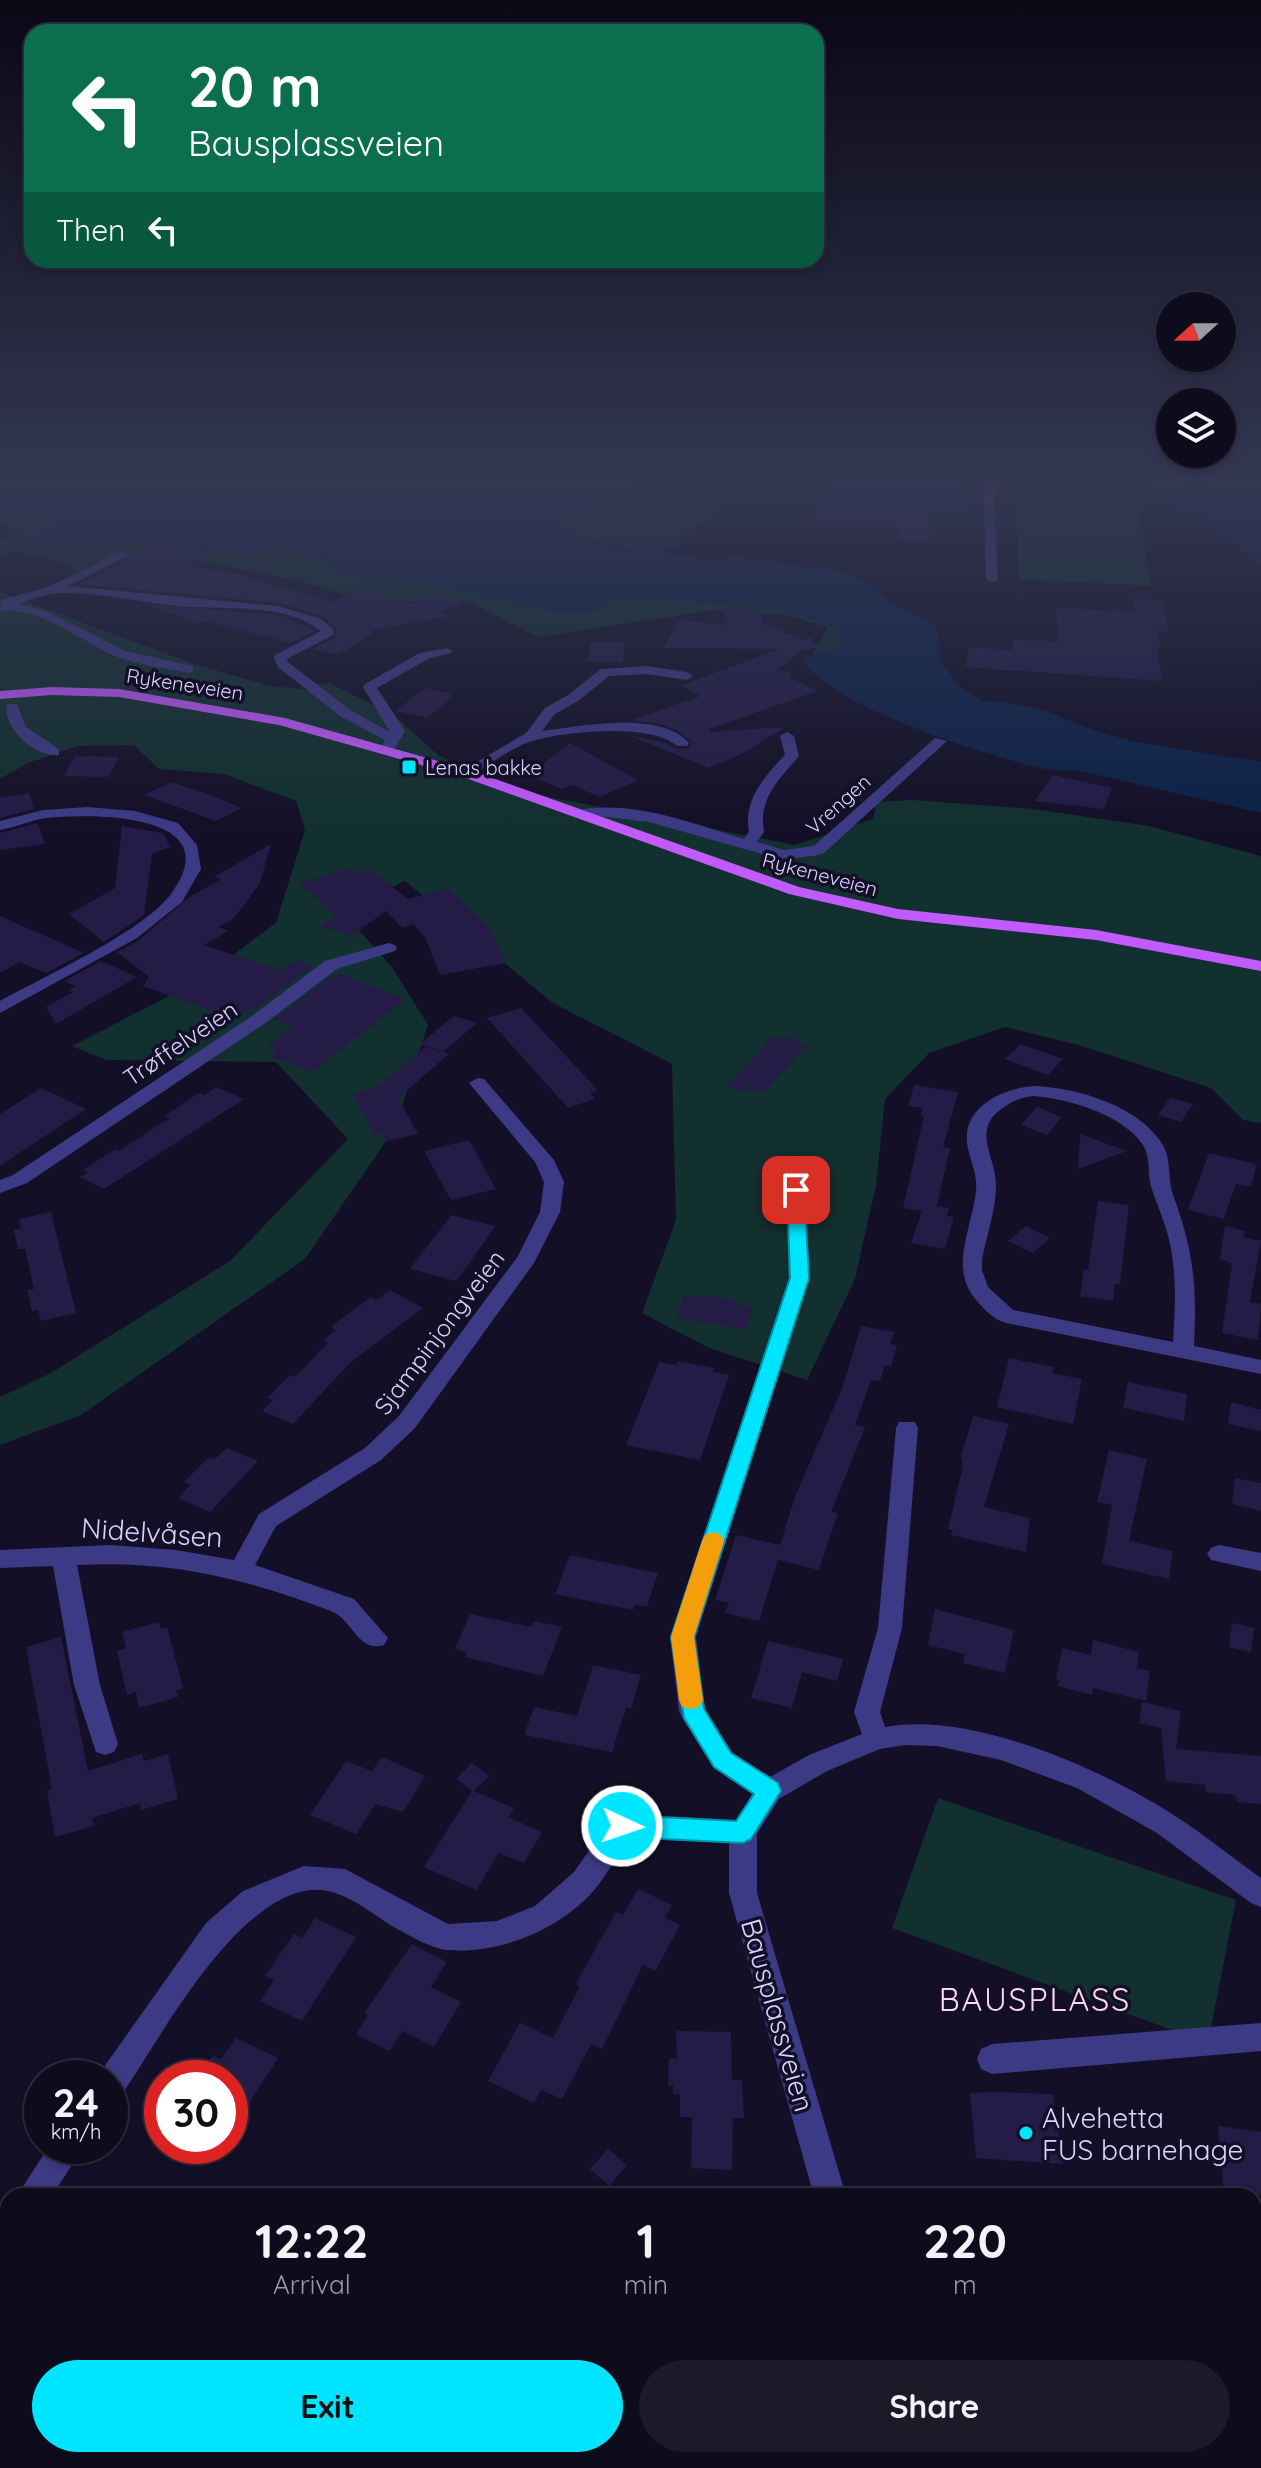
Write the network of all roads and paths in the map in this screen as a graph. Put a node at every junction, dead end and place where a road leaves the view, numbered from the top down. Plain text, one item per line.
1 (165, 599) edge
2 (3, 604) edge
3 (448, 652) dead end
4 (188, 669) dead end
5 (687, 676) dead end
6 (8, 701) edge
7 (531, 736) junction
8 (787, 736) dead end
9 (940, 741) dead end
10 (682, 743) dead end
11 (390, 744) junction
12 (54, 752) dead end
13 (465, 773) junction
14 (579, 814) junction
15 (0, 826) edge
16 (747, 845) junction
17 (389, 948) dead end
18 (1261, 966) edge
19 (0, 1008) edge
20 (478, 1083) dead end
21 (0, 1187) edge
22 (796, 1190) dead end
23 (1183, 1349) junction
24 (1261, 1367) edge
25 (907, 1428) dead end
26 (1219, 1554) dead end
27 (63, 1556) junction
28 (0, 1559) edge
29 (1261, 1562) edge
30 (241, 1570) junction
31 (375, 1638) dead end
32 (877, 1739) junction
33 (105, 1744) dead end
34 (769, 1791) junction
35 (743, 1832) junction
36 (1261, 1894) edge
37 (1261, 2037) edge
38 (992, 2059) dead end
39 (127, 2060) edge
40 (55, 2164) edge
41 (39, 2188) edge
42 (828, 2188) edge

1 - 11 street
2 - 4 street
3 - 11 street
5 - 7 street
6 - 11 main road, Rykeneveien
6 - 12 street, Rykeneveien
7 - 10 street
7 - 13 street
8 - 16 street
9 - 16 street, Vrengen
11 - 13 main road, Rykeneveien
13 - 14 main road, Rykeneveien
14 - 16 street, Vrengen
14 - 18 main road, Rykeneveien
15 - 19 street
17 - 21 street, Trøffelveien
20 - 30 street, Sjampinjongveien
22 - 34 street
23 - 23 street
23 - 24 street
25 - 32 street
26 - 29 street
27 - 28 street, Nidelvåsen
27 - 30 street, Nidelvåsen
27 - 33 street
30 - 31 street, Nidelvåsen
32 - 34 street
32 - 36 street
34 - 35 street
35 - 39 street
35 - 42 street, Bausplassveien
37 - 38 street
40 - 41 street

